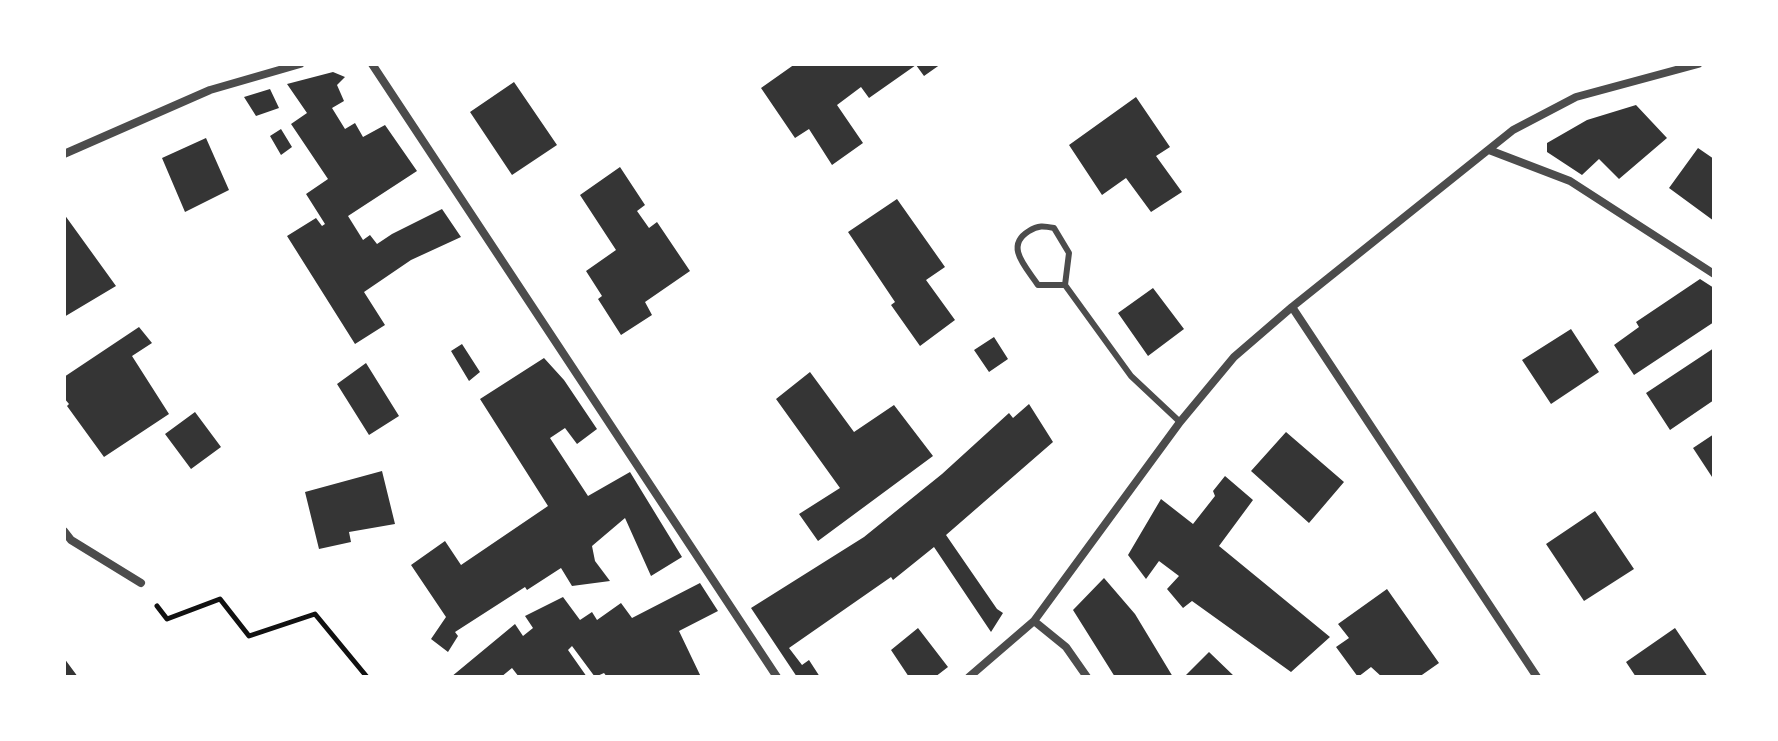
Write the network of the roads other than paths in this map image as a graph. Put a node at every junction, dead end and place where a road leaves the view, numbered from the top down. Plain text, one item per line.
1 (300, 64) edge
2 (372, 64) edge
3 (1698, 64) edge
4 (1489, 150) junction
5 (64, 154) edge
6 (1714, 274) edge
7 (1065, 285) junction
8 (1292, 307) junction
9 (1180, 422) junction
10 (64, 531) edge
11 (141, 583) road end
12 (1034, 621) junction
13 (777, 677) edge
14 (969, 677) edge
15 (1087, 677) edge
16 (1537, 677) edge

1 - 5 street
2 - 13 street
3 - 4 street
4 - 6 street
4 - 8 street
7 - 7 lane
7 - 9 lane
8 - 9 street
8 - 16 street
9 - 12 street
10 - 11 street
12 - 14 street
12 - 15 street

